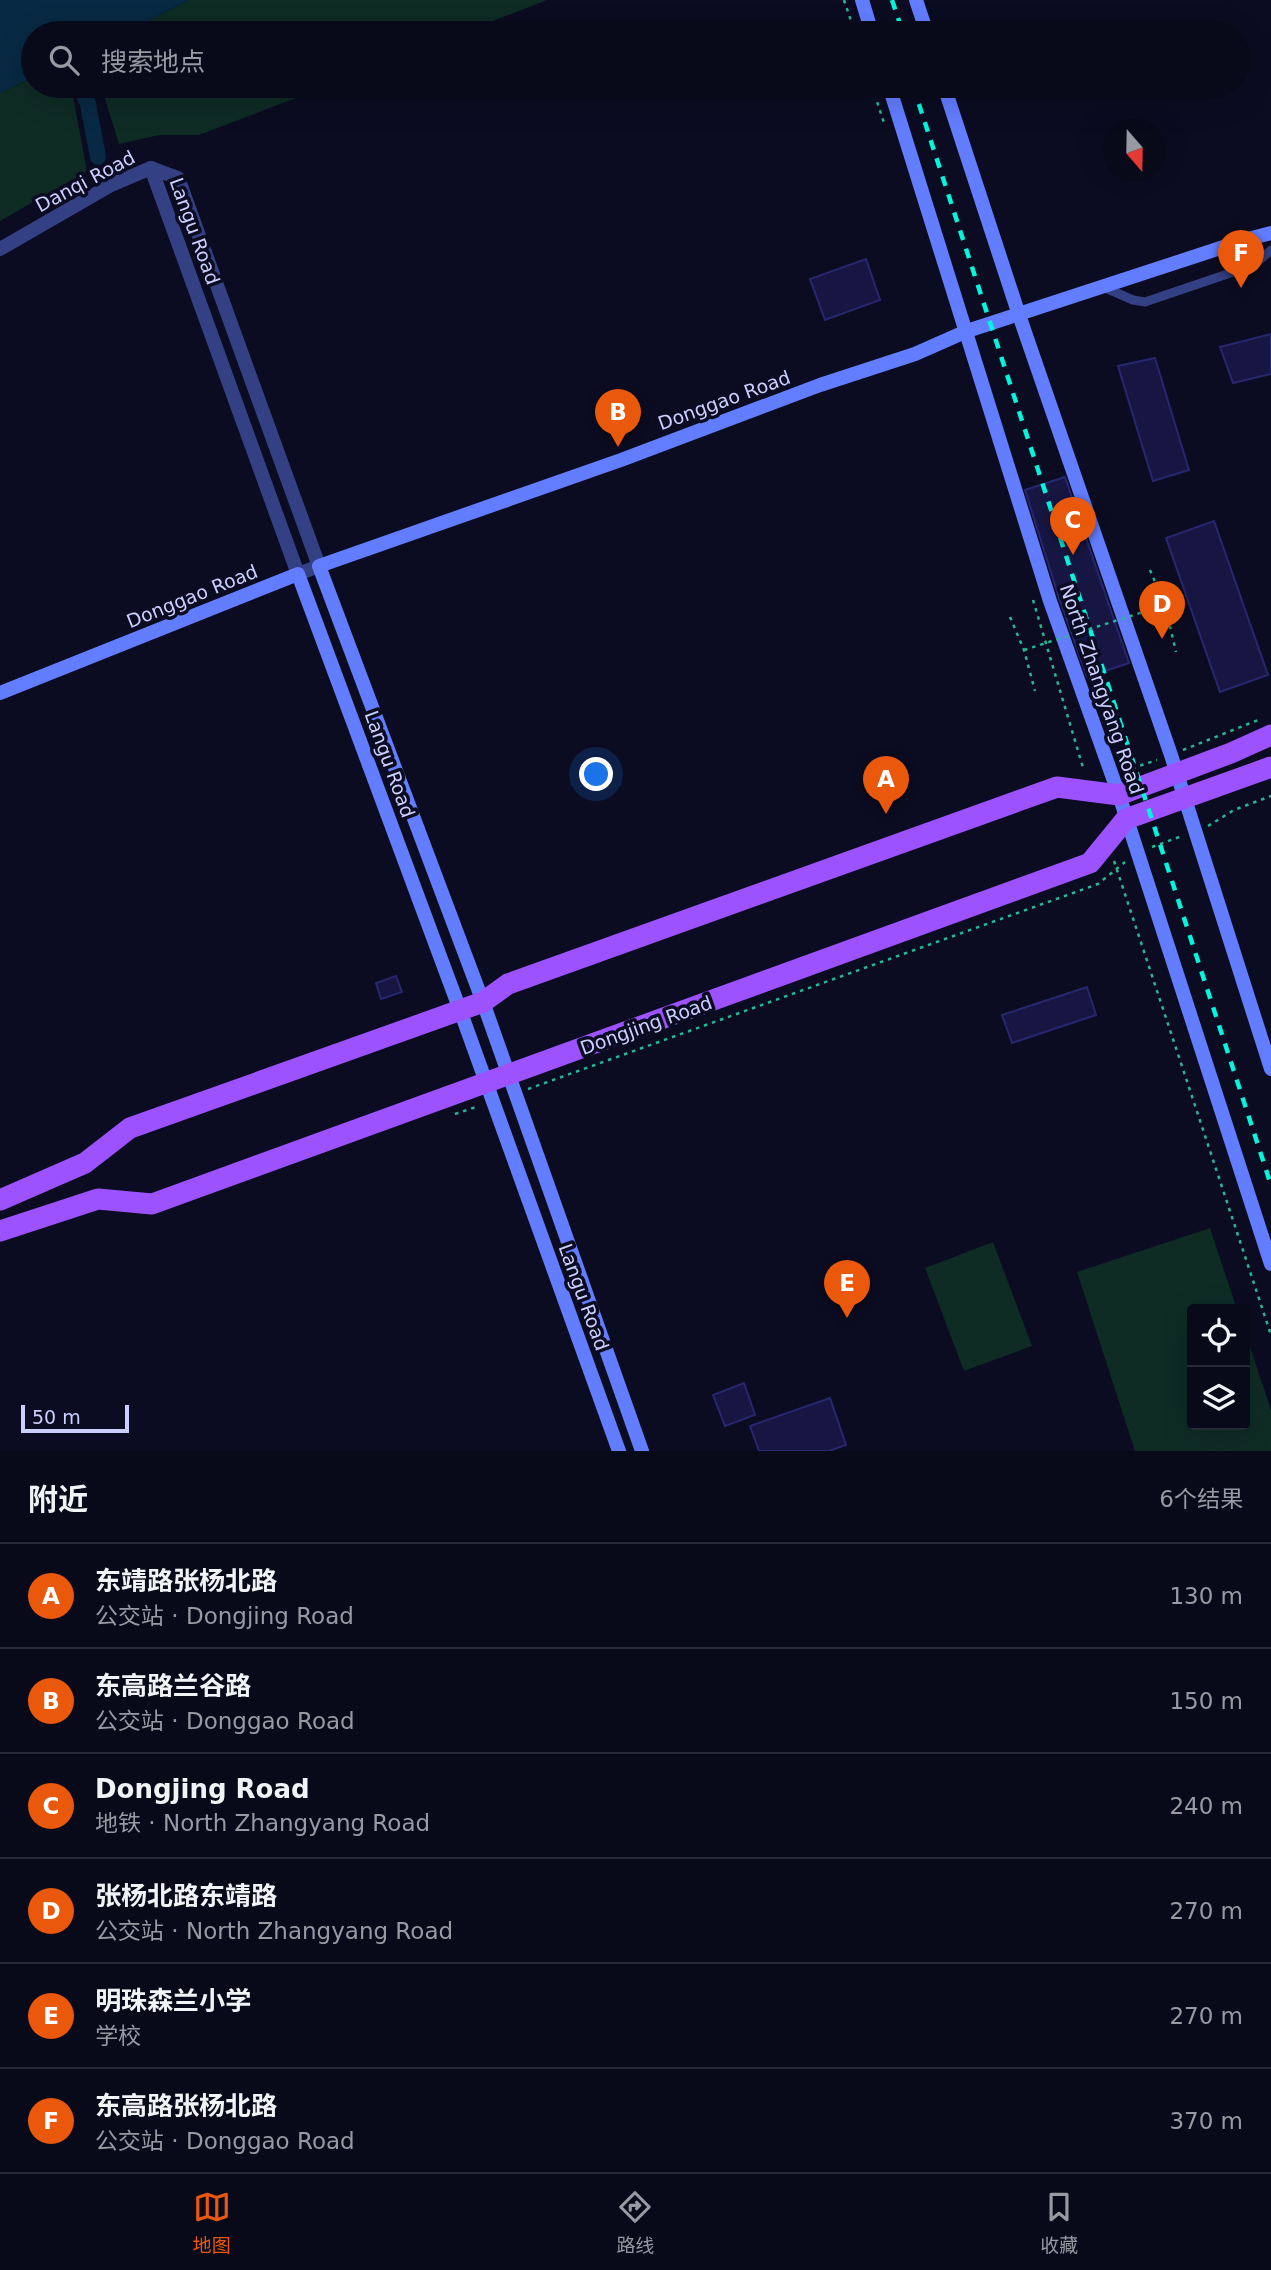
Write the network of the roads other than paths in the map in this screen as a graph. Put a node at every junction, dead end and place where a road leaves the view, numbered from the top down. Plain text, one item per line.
1 (862, 0) edge
2 (916, 0) edge
3 (869, 21) edge
4 (923, 21) edge
5 (893, 98) edge
6 (948, 98) edge
7 (151, 168) junction
8 (1271, 233) edge
9 (0, 249) edge
10 (1271, 250) edge
11 (1103, 287) junction
12 (1019, 315) junction
13 (967, 331) junction
14 (319, 566) junction
15 (298, 574) junction
16 (0, 693) edge
17 (1271, 737) edge
18 (1271, 767) edge
19 (1176, 773) junction
20 (1119, 795) junction
21 (1184, 797) junction
22 (1126, 819) junction
23 (483, 1002) junction
24 (460, 1010) junction
25 (1271, 1069) edge
26 (508, 1075) junction
27 (487, 1083) junction
28 (0, 1200) edge
29 (0, 1231) edge
30 (1271, 1264) edge
31 (618, 1451) edge
32 (642, 1451) edge

1 - 3 street
2 - 4 street
5 - 13 street, North Zhangyang Road
6 - 12 street
7 - 9 street, Danqi Road
7 - 14 street, Langu Road
7 - 15 street, Langu Road
8 - 11 street, Donggao Road
10 - 11 lane
11 - 12 street, Donggao Road
12 - 13 street, Donggao Road
12 - 19 street
13 - 14 street, Donggao Road
13 - 20 street, North Zhangyang Road
14 - 15 street, Donggao Road
14 - 23 street, Langu Road
15 - 16 street, Donggao Road
15 - 24 street, Langu Road
17 - 19 main road
18 - 21 main road, Dongjing Road
19 - 20 main road
19 - 21 street
20 - 22 street, North Zhangyang Road
20 - 23 main road
21 - 22 main road, Dongjing Road
21 - 25 street
22 - 26 main road, Dongjing Road
22 - 30 street, North Zhangyang Road
23 - 24 main road
23 - 26 street, Langu Road
24 - 27 street, Langu Road
24 - 28 main road
26 - 27 main road, Dongjing Road
26 - 32 street, Langu Road
27 - 29 main road, Dongjing Road
27 - 31 street, Langu Road

